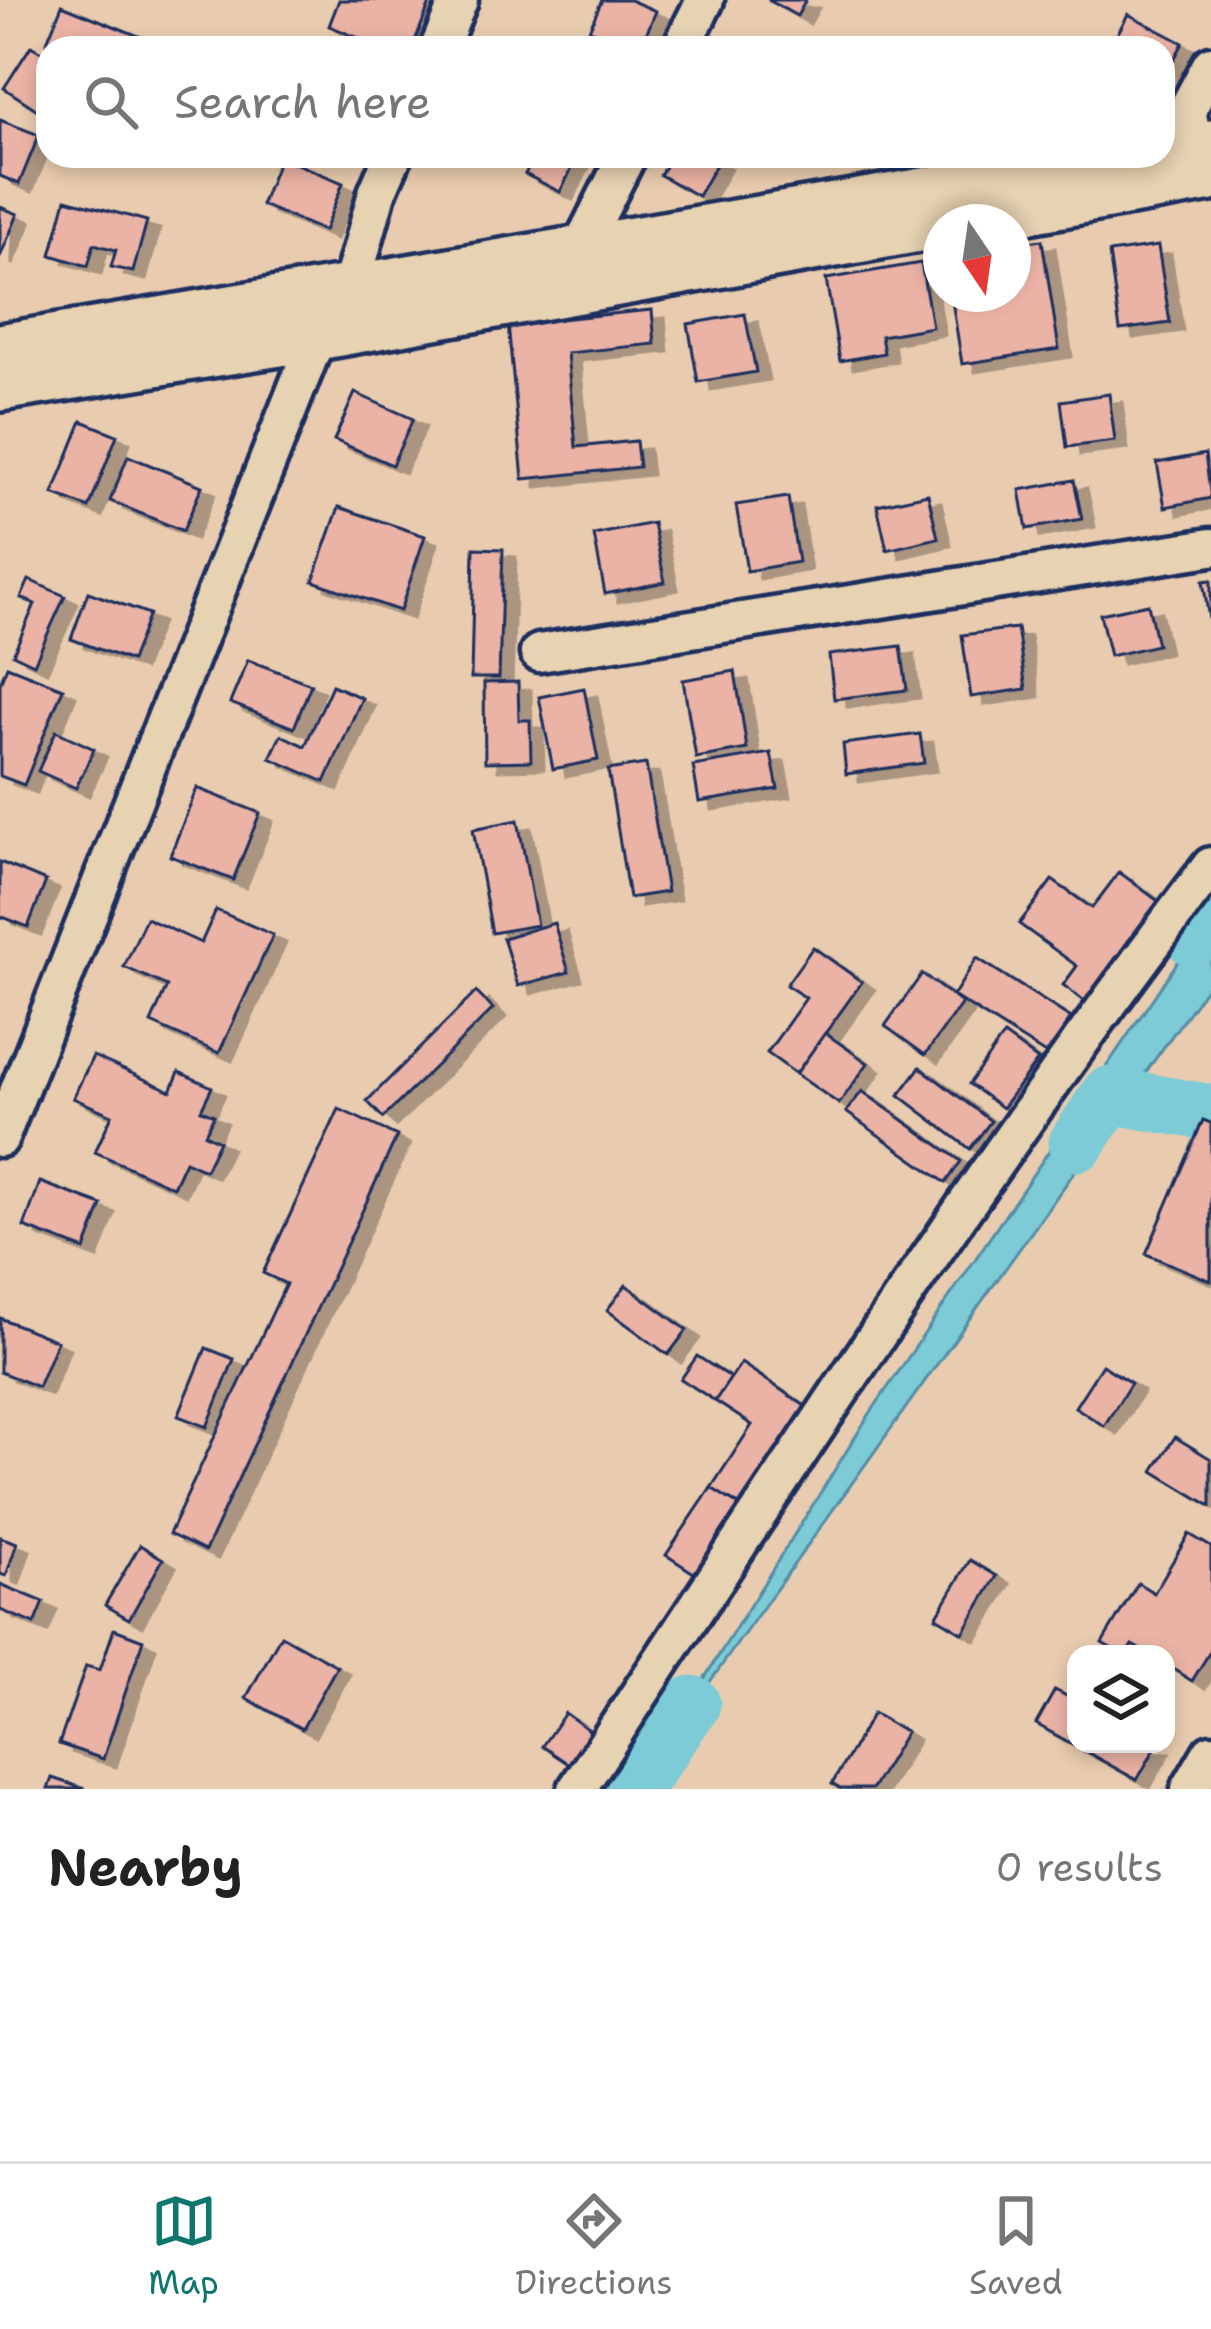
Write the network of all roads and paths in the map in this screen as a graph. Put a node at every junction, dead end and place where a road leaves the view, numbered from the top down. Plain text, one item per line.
1 (459, 0) edge
2 (705, 0) edge
3 (444, 36) edge
4 (687, 36) edge
5 (1211, 65) edge
6 (1195, 154) edge
7 (388, 168) edge
8 (621, 168) edge
9 (1058, 168) edge
10 (1146, 168) edge
11 (1021, 204) edge
12 (923, 228) edge
13 (581, 247) junction
14 (351, 286) junction
15 (316, 337) junction
16 (0, 347) edge
17 (0, 388) edge
18 (1211, 548) edge
19 (539, 653) dead end
20 (1211, 866) edge
21 (0, 1138) edge
22 (1211, 1753) edge
23 (577, 1789) edge
24 (1190, 1789) edge

1 - 3 street
2 - 4 street
5 - 6 street
7 - 14 street
8 - 13 street
9 - 13 main road
10 - 11 main road
12 - 15 main road
13 - 14 main road
14 - 16 main road
15 - 17 main road
15 - 21 street
18 - 19 street
20 - 23 street
22 - 24 street

